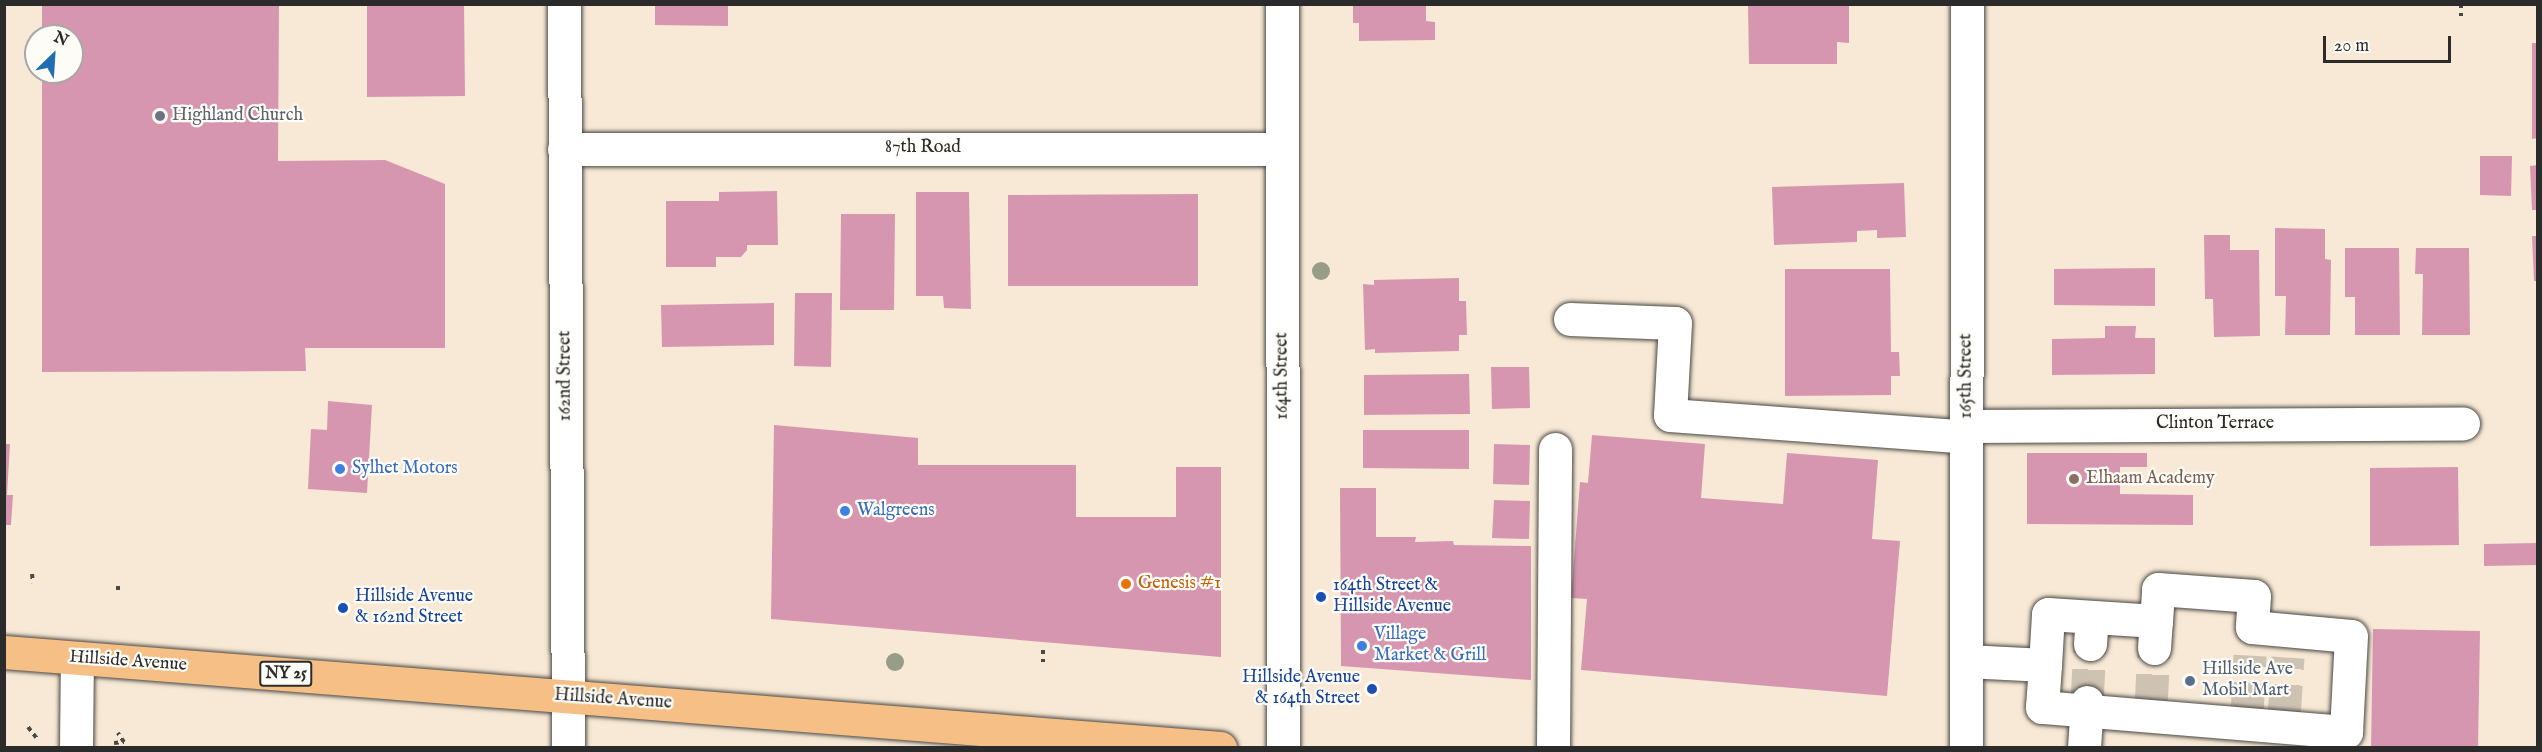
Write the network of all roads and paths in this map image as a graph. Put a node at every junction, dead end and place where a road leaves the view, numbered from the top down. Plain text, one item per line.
1 (564, 4) edge
2 (1282, 4) edge
3 (1967, 4) edge
4 (2461, 4) edge
5 (2461, 16) dead end
6 (564, 149) junction
7 (1282, 149) junction
8 (1570, 319) dead end
9 (2463, 423) dead end
10 (1967, 431) junction
11 (1555, 449) dead end
12 (32, 574) dead end
13 (118, 581) dead end
14 (33, 583) dead end
15 (118, 590) dead end
16 (1042, 650) dead end
17 (4, 652) edge
18 (77, 658) junction
19 (1966, 661) junction
20 (1043, 662) dead end
21 (2045, 665) junction
22 (568, 696) junction
23 (2087, 706) junction
24 (28, 727) dead end
25 (2284, 731) edge
26 (38, 740) dead end
27 (1085, 742) edge
28 (76, 747) edge
29 (568, 747) edge
30 (1221, 747) edge
31 (1283, 747) edge
32 (1553, 747) edge
33 (1966, 747) edge
34 (2084, 747) edge

1 - 6 street, 162nd Street
2 - 7 street, 164th Street
3 - 10 street, 165th Street
4 - 5 path
6 - 7 street, 87th Road
6 - 22 street, 162nd Street
7 - 31 street, 164th Street
8 - 10 street, Clinton Terrace
9 - 10 street, Clinton Terrace
10 - 19 street, 165th Street
11 - 32 street
12 - 14 path
13 - 15 path
16 - 20 path
17 - 18 main road, Hillside Avenue / NY 25
18 - 22 main road, Hillside Avenue / NY 25
18 - 28 street
19 - 21 street
19 - 33 street, 165th Street
21 - 23 street
21 - 25 street
22 - 27 main road, Hillside Avenue / NY 25
22 - 29 street, 162nd Street
23 - 25 street
23 - 34 street
24 - 26 path
27 - 30 main road, Hillside Avenue / NY 25

